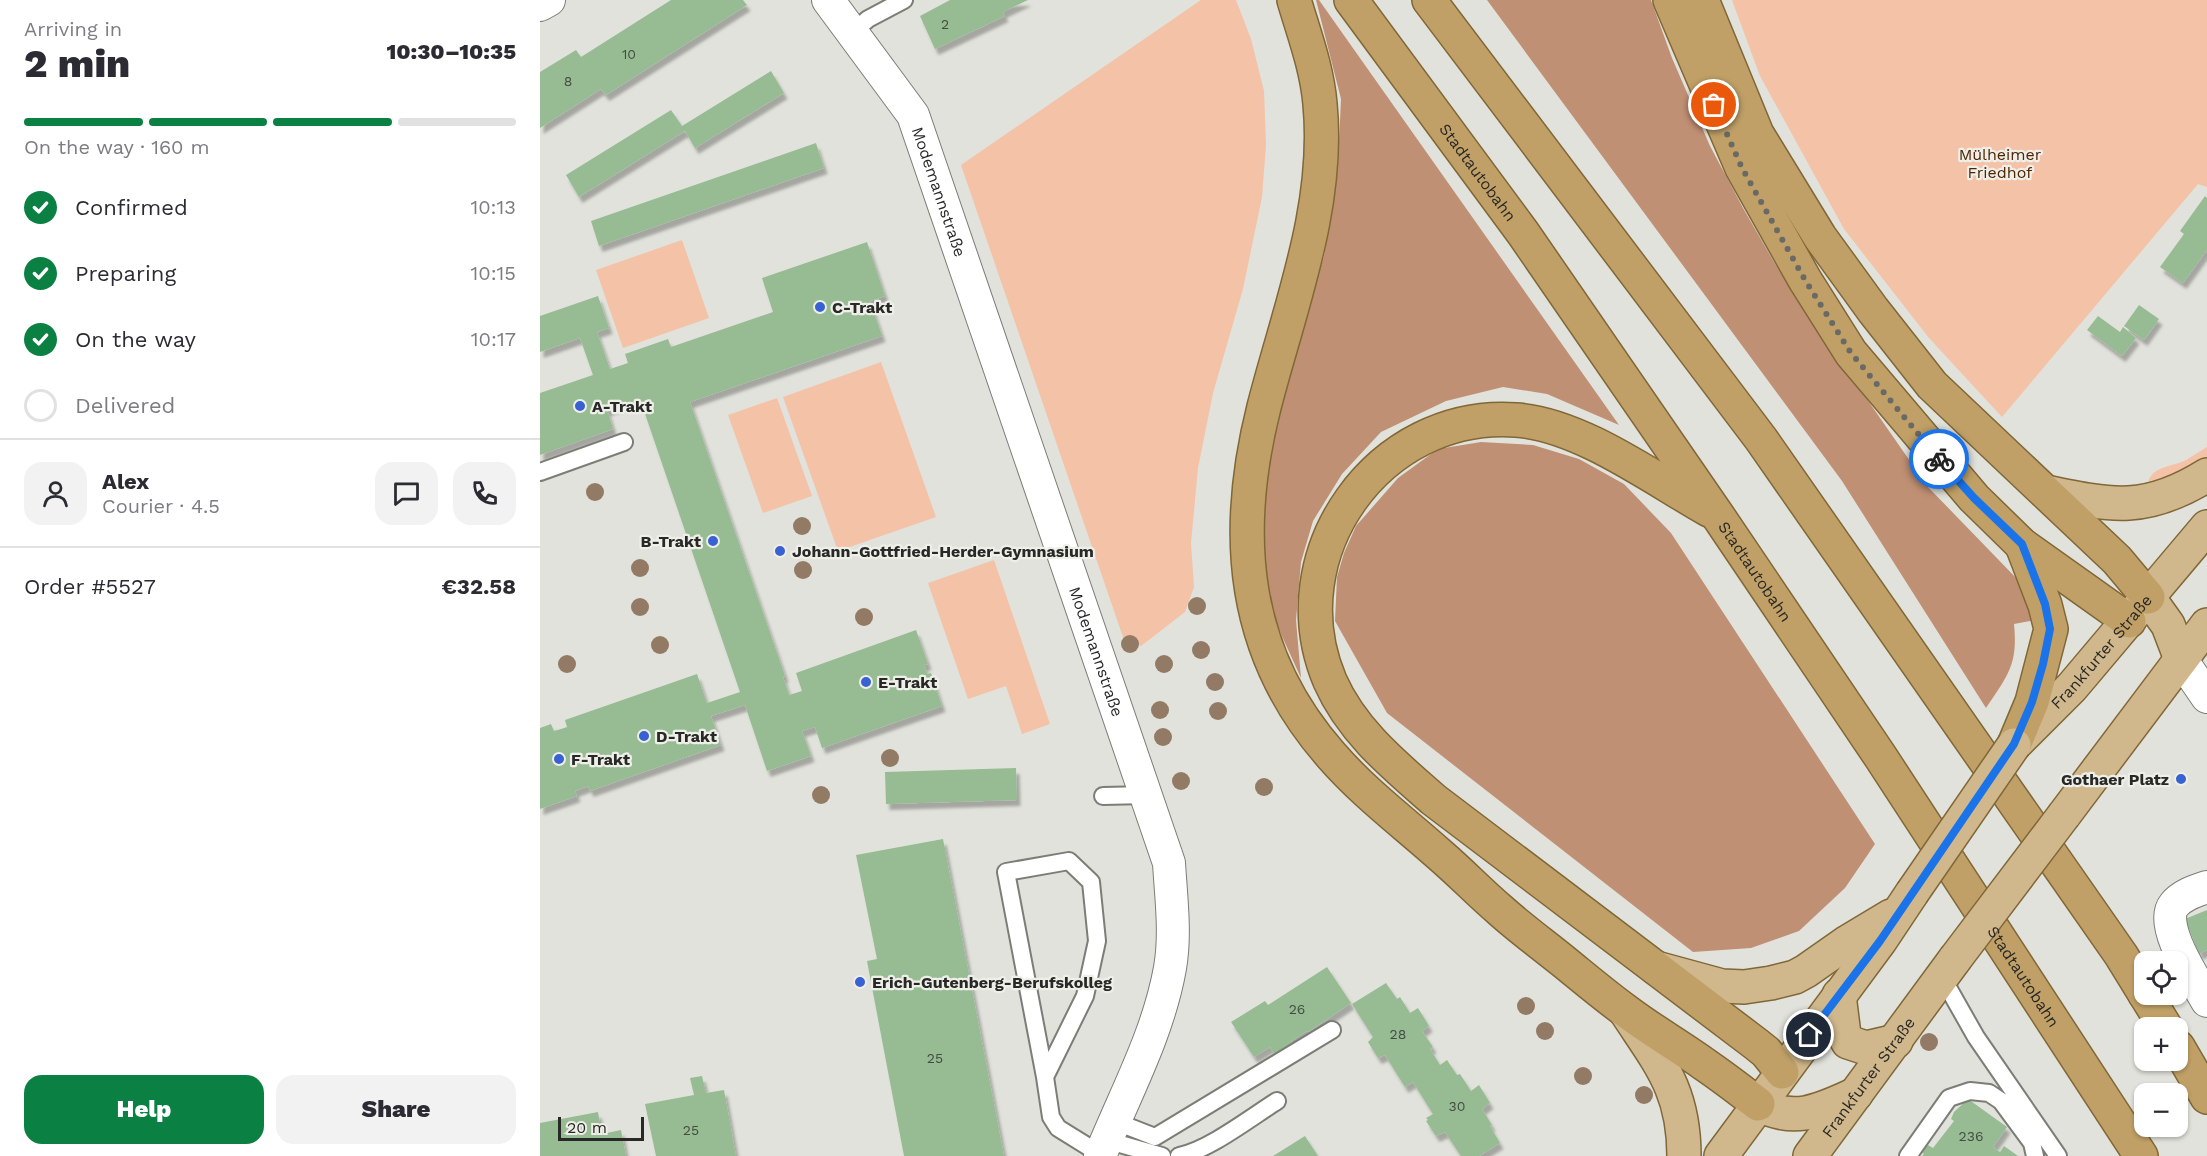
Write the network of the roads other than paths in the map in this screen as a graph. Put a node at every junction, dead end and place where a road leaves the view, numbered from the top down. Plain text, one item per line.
1 (549, 0) edge
2 (828, 0) edge
3 (904, 0) edge
4 (1294, 0) edge
5 (1351, 0) edge
6 (1670, 0) edge
7 (1702, 0) edge
8 (540, 5) edge
9 (1436, 6) edge
10 (852, 33) junction
11 (624, 442) dead end
12 (540, 472) edge
13 (2207, 475) edge
14 (2046, 492) junction
15 (1718, 516) junction
16 (2207, 527) edge
17 (2022, 544) junction
18 (2139, 609) junction
19 (2207, 625) edge
20 (2181, 659) junction
21 (2207, 697) edge
22 (2014, 744) junction
23 (1147, 795) junction
24 (1103, 796) dead end
25 (2207, 887) edge
26 (1906, 902) junction
27 (1656, 968) junction
28 (1949, 968) junction
29 (2134, 977) edge
30 (1839, 995) junction
31 (2207, 1000) edge
32 (1626, 1012) junction
33 (1332, 1030) dead end
34 (1896, 1041) junction
35 (2188, 1064) edge
36 (1782, 1072) junction
37 (1045, 1077) junction
38 (1858, 1092) junction
39 (2207, 1097) edge
40 (1277, 1101) dead end
41 (1758, 1104) junction
42 (1796, 1114) junction
43 (1105, 1143) edge
44 (1162, 1156) edge
45 (1179, 1156) edge
46 (1684, 1156) edge
47 (1721, 1156) edge
48 (1794, 1156) edge
49 (1810, 1156) edge
50 (1908, 1156) edge
51 (2035, 1156) edge
52 (2058, 1156) edge
53 (2141, 1156) edge

1 - 8 street
2 - 10 street, Modemannstraße
3 - 10 lane
4 - 32 highway
5 - 15 highway, Stadtautobahn
6 - 17 highway
7 - 14 highway
9 - 29 highway
10 - 23 street, Modemannstraße
11 - 12 lane
13 - 14 main road
14 - 18 highway
15 - 27 highway
15 - 53 highway, Stadtautobahn
16 - 18 main road, Frankfurter Straße
17 - 18 highway
17 - 22 highway
18 - 20 main road
18 - 22 main road, Frankfurter Straße
19 - 20 main road, Frankfurter Straße
20 - 21 street
20 - 28 main road, Frankfurter Straße, bridge
22 - 26 main road, Frankfurter Straße, bridge
23 - 24 lane
23 - 43 street, Modemannstraße
25 - 31 street
26 - 27 main road
26 - 30 main road, Frankfurter Straße
27 - 36 highway
28 - 34 main road, Frankfurter Straße
28 - 52 lane
30 - 34 main road
30 - 36 main road, Frankfurter Straße
32 - 41 highway
32 - 46 main road
33 - 43 lane
34 - 38 main road, Frankfurter Straße
35 - 39 highway
36 - 41 main road, Frankfurter Straße
36 - 42 main road
37 - 37 lane
37 - 43 lane
38 - 42 main road
38 - 49 main road, Frankfurter Straße
40 - 45 lane
41 - 42 main road
41 - 47 main road, Frankfurter Straße
42 - 48 main road
43 - 44 lane
50 - 51 lane

